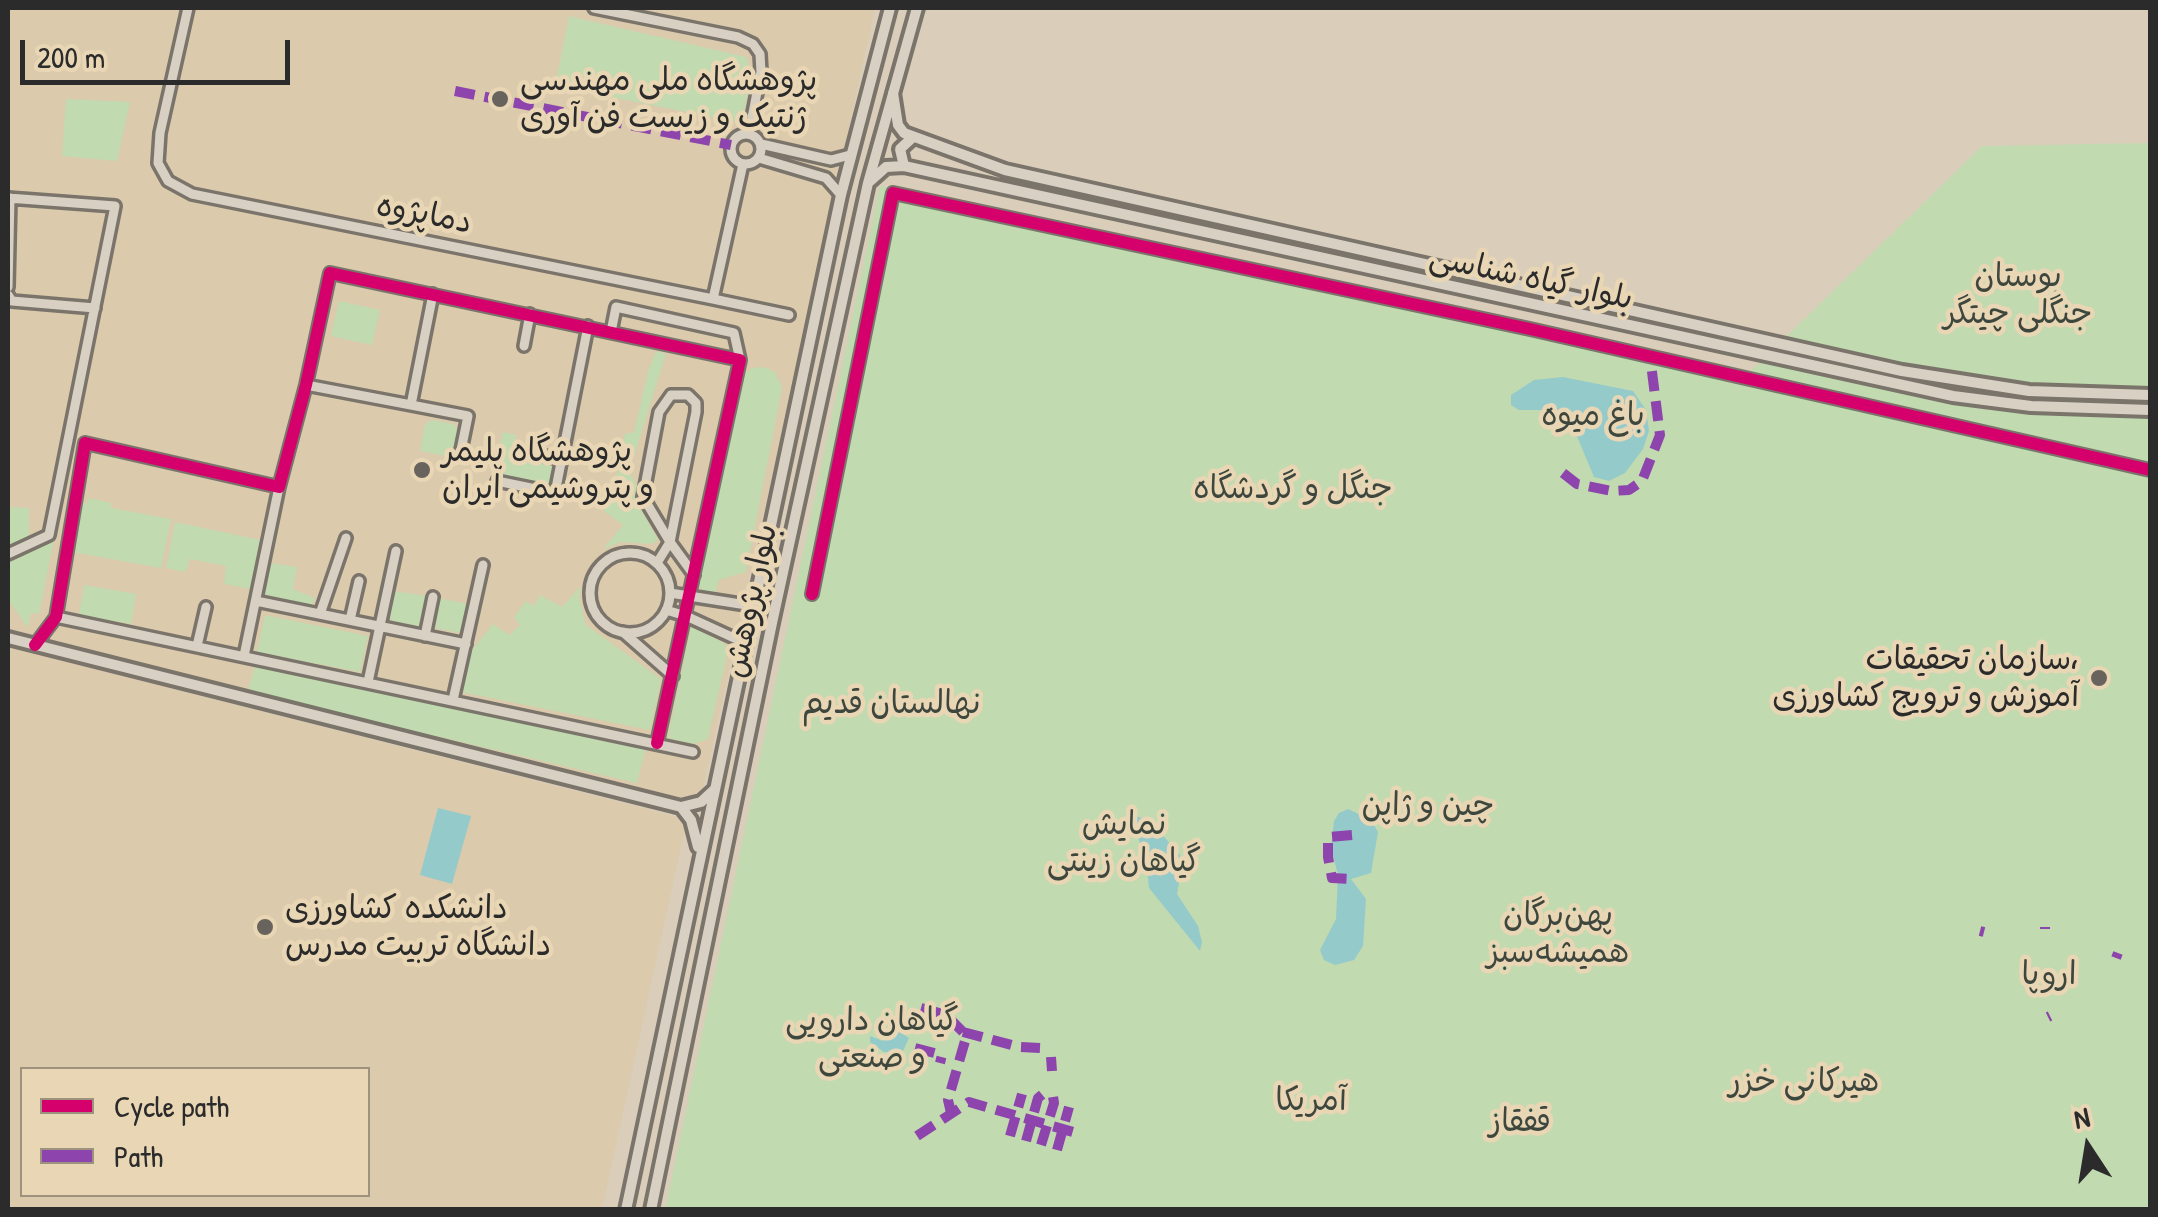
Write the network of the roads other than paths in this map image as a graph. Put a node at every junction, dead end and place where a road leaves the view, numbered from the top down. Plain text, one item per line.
1 (188, 8) edge
2 (594, 8) edge
3 (888, 8) edge
4 (917, 11) edge
5 (893, 93) junction
6 (749, 134) junction
7 (912, 138) junction
8 (761, 144) junction
9 (850, 155) junction
10 (758, 158) junction
11 (743, 164) junction
12 (904, 166) junction
13 (868, 183) junction
14 (841, 196) junction
15 (9, 198) edge
16 (8, 287) edge
17 (433, 294) junction
18 (8, 295) edge
19 (714, 299) junction
20 (95, 308) junction
21 (530, 314) junction
22 (789, 315) dead end
23 (588, 326) junction
24 (612, 332) junction
25 (524, 346) dead end
26 (740, 360) junction
27 (306, 385) junction
28 (2150, 396) edge
29 (410, 405) junction
30 (2150, 410) edge
31 (518, 452) dead end
32 (460, 455) dead end
33 (562, 459) junction
34 (2150, 470) edge
35 (497, 482) dead end
36 (279, 487) junction
37 (346, 538) dead end
38 (670, 542) junction
39 (396, 552) dead end
40 (8, 554) edge
41 (656, 563) junction
42 (483, 565) dead end
43 (694, 575) junction
44 (358, 581) dead end
45 (670, 593) junction
46 (812, 594) dead end
47 (690, 596) junction
48 (433, 597) dead end
49 (256, 601) junction
50 (753, 606) junction
51 (206, 607) dead end
52 (666, 610) junction
53 (320, 614) junction
54 (56, 616) junction
55 (686, 616) junction
56 (350, 620) junction
57 (380, 627) junction
58 (623, 632) junction
59 (9, 635) edge
60 (425, 636) junction
61 (745, 643) junction
62 (466, 644) junction
63 (34, 645) junction
64 (197, 646) junction
65 (244, 656) junction
66 (673, 676) junction
67 (368, 682) junction
68 (453, 700) junction
69 (658, 743) junction
70 (693, 752) dead end
71 (714, 790) junction
72 (681, 807) junction
73 (700, 854) junction
74 (626, 1210) edge
75 (650, 1210) edge

1 - 19 street, دماپژوه
2 - 6 street
3 - 9 street, بلوار پژوهش
4 - 5 street, بلوار پژوهش
5 - 7 street
5 - 13 street, بلوار پژوهش
6 - 8 street
6 - 11 street
7 - 12 street
7 - 28 street, بلوار گیاه شناسی
8 - 9 street
8 - 10 street
9 - 14 street, بلوار پژوهش
10 - 11 street
10 - 14 street
11 - 19 street
12 - 13 street
12 - 30 street, بلوار گیاه شناسی
13 - 75 street, بلوار پژوهش
14 - 50 street, بلوار پژوهش
15 - 16 street
15 - 20 street
17 - 21 street
17 - 27 street
17 - 29 street
18 - 20 street
19 - 22 street
20 - 40 street
21 - 23 street
21 - 25 street
23 - 24 street
23 - 33 street
24 - 26 street
24 - 26 street
26 - 43 street
27 - 29 street
27 - 36 street
29 - 32 street
31 - 33 street
33 - 35 street
34 - 46 street
36 - 49 street
36 - 54 street
37 - 53 street
38 - 38 street
38 - 41 street
38 - 43 street
39 - 57 street
41 - 45 street
41 - 58 street
42 - 62 street
43 - 47 street
44 - 56 street
45 - 47 street
45 - 52 street
47 - 50 street
47 - 55 street
48 - 60 street
49 - 53 street
49 - 65 street
50 - 61 street, بلوار پژوهش
51 - 64 street
52 - 55 street
52 - 58 street
53 - 56 street
54 - 63 street
54 - 64 street
55 - 61 street
55 - 66 street
56 - 57 street
57 - 60 street
57 - 67 street
58 - 66 street
59 - 63 street
60 - 62 street
61 - 71 street, بلوار پژوهش
62 - 68 street
63 - 72 street
64 - 65 street
65 - 67 street
66 - 69 street
67 - 68 street
68 - 69 street
69 - 70 street
71 - 72 street
71 - 73 street, بلوار پژوهش
72 - 73 street
73 - 74 street, بلوار پژوهش

